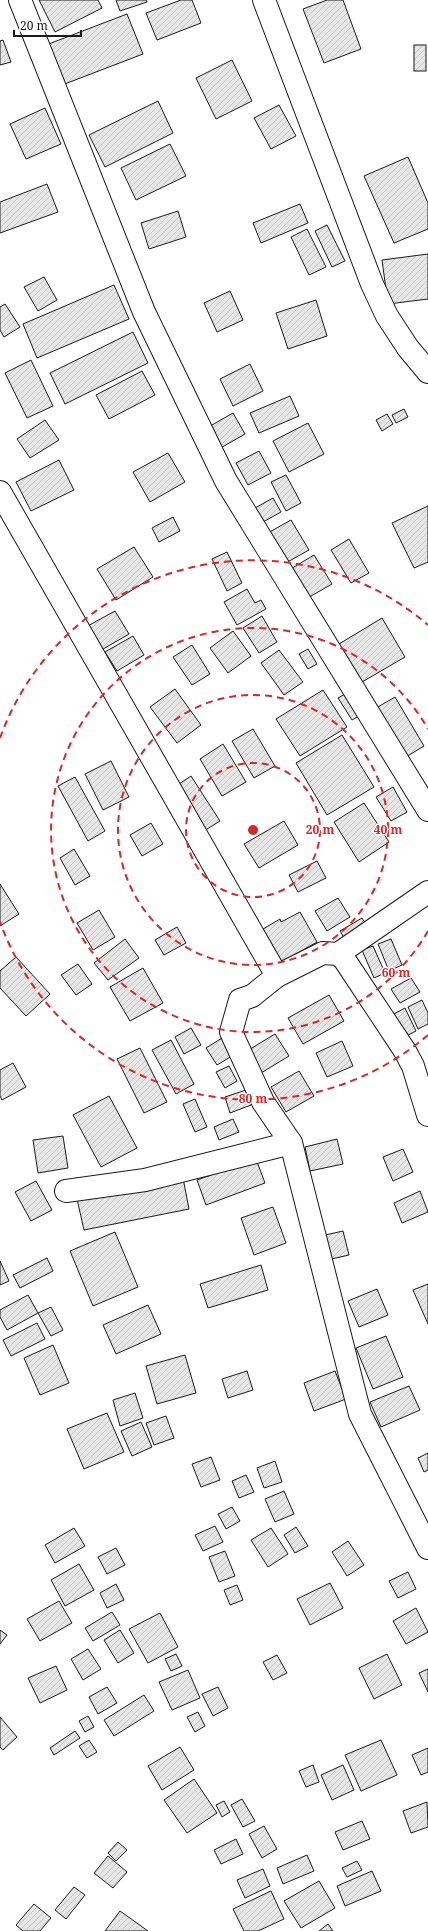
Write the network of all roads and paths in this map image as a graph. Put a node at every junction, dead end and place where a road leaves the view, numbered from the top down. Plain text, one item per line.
1 (20, 0) edge
2 (264, 0) edge
3 (428, 372) edge
4 (0, 492) edge
5 (428, 810) edge
6 (428, 892) edge
7 (338, 954) junction
8 (277, 976) junction
9 (428, 1115) edge
10 (291, 1143) junction
11 (66, 1191) dead end
12 (428, 1548) edge

1 - 5 street
2 - 3 street
4 - 8 street
6 - 7 street
7 - 8 street
7 - 9 street
8 - 10 street
10 - 11 street
10 - 12 street

